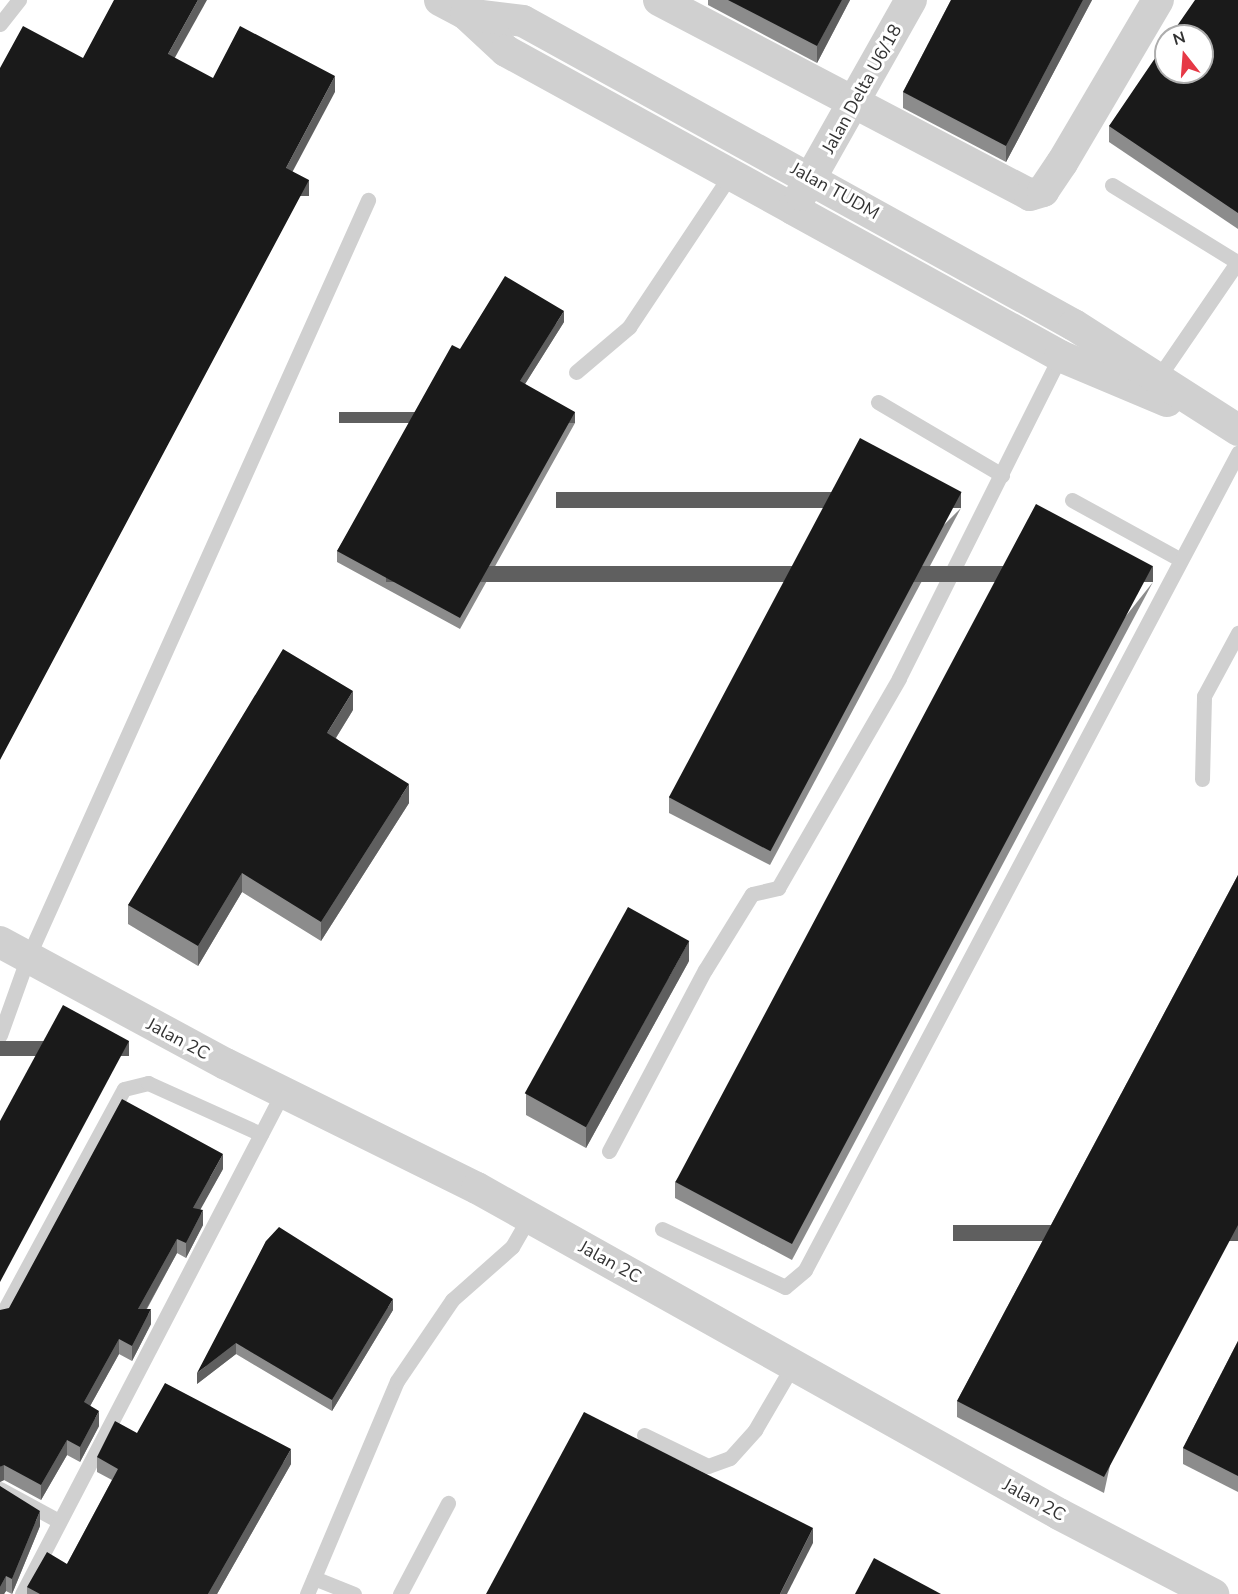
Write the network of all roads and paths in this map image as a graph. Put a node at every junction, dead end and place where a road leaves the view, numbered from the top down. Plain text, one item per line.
1 (19, 0) edge
2 (659, 0) edge
3 (911, 0) edge
4 (1158, 0) edge
5 (453, 7) edge
6 (695, 9) edge
7 (0, 24) edge
8 (853, 106) junction
9 (731, 174) junction
10 (811, 178) junction
11 (1112, 185) dead end
12 (368, 200) dead end
13 (792, 209) junction
14 (1238, 261) edge
15 (1060, 356) junction
16 (576, 372) dead end
17 (1158, 378) junction
18 (878, 402) dead end
19 (1189, 403) junction
20 (1238, 430) edge
21 (1238, 453) edge
22 (1002, 475) junction
23 (1072, 500) dead end
24 (1180, 560) junction
25 (1238, 633) edge
26 (1202, 779) dead end
27 (0, 942) edge
28 (28, 957) junction
29 (7, 1005) edge
30 (0, 1035) edge
31 (283, 1092) junction
32 (261, 1134) junction
33 (609, 1151) dead end
34 (529, 1217) junction
35 (662, 1228) dead end
36 (0, 1318) edge
37 (793, 1365) junction
38 (644, 1435) dead end
39 (0, 1489) edge
40 (448, 1503) dead end
41 (59, 1521) junction
42 (314, 1578) junction
43 (22, 1594) edge
44 (307, 1594) edge
45 (354, 1594) edge
46 (400, 1594) edge
47 (1214, 1594) edge

1 - 7 lane
2 - 6 street
3 - 8 street, Jalan Delta U6/18
4 - 8 street
5 - 9 street, Jalan TUDM
5 - 10 street, Jalan TUDM
6 - 8 street
8 - 10 street, Jalan Delta U6/18
9 - 13 street, Jalan TUDM
9 - 16 lane
10 - 13 street, Jalan Delta U6/18
10 - 17 street, Jalan TUDM
11 - 14 lane
12 - 28 lane
13 - 15 street, Jalan TUDM
14 - 17 lane
15 - 19 street, Jalan TUDM
15 - 22 lane
17 - 19 street, Jalan TUDM
18 - 22 lane
19 - 20 street, Jalan TUDM
21 - 24 lane
22 - 33 lane
23 - 24 lane
24 - 35 lane
25 - 26 lane
27 - 28 street, Jalan 2C
28 - 29 lane
28 - 31 street, Jalan 2C
29 - 30 lane
31 - 32 lane
31 - 34 street, Jalan 2C
32 - 36 lane
32 - 41 lane
34 - 37 street, Jalan 2C
34 - 42 lane
37 - 38 lane
37 - 47 street, Jalan 2C
39 - 41 lane
40 - 46 lane
41 - 43 lane
42 - 44 lane
42 - 45 lane

